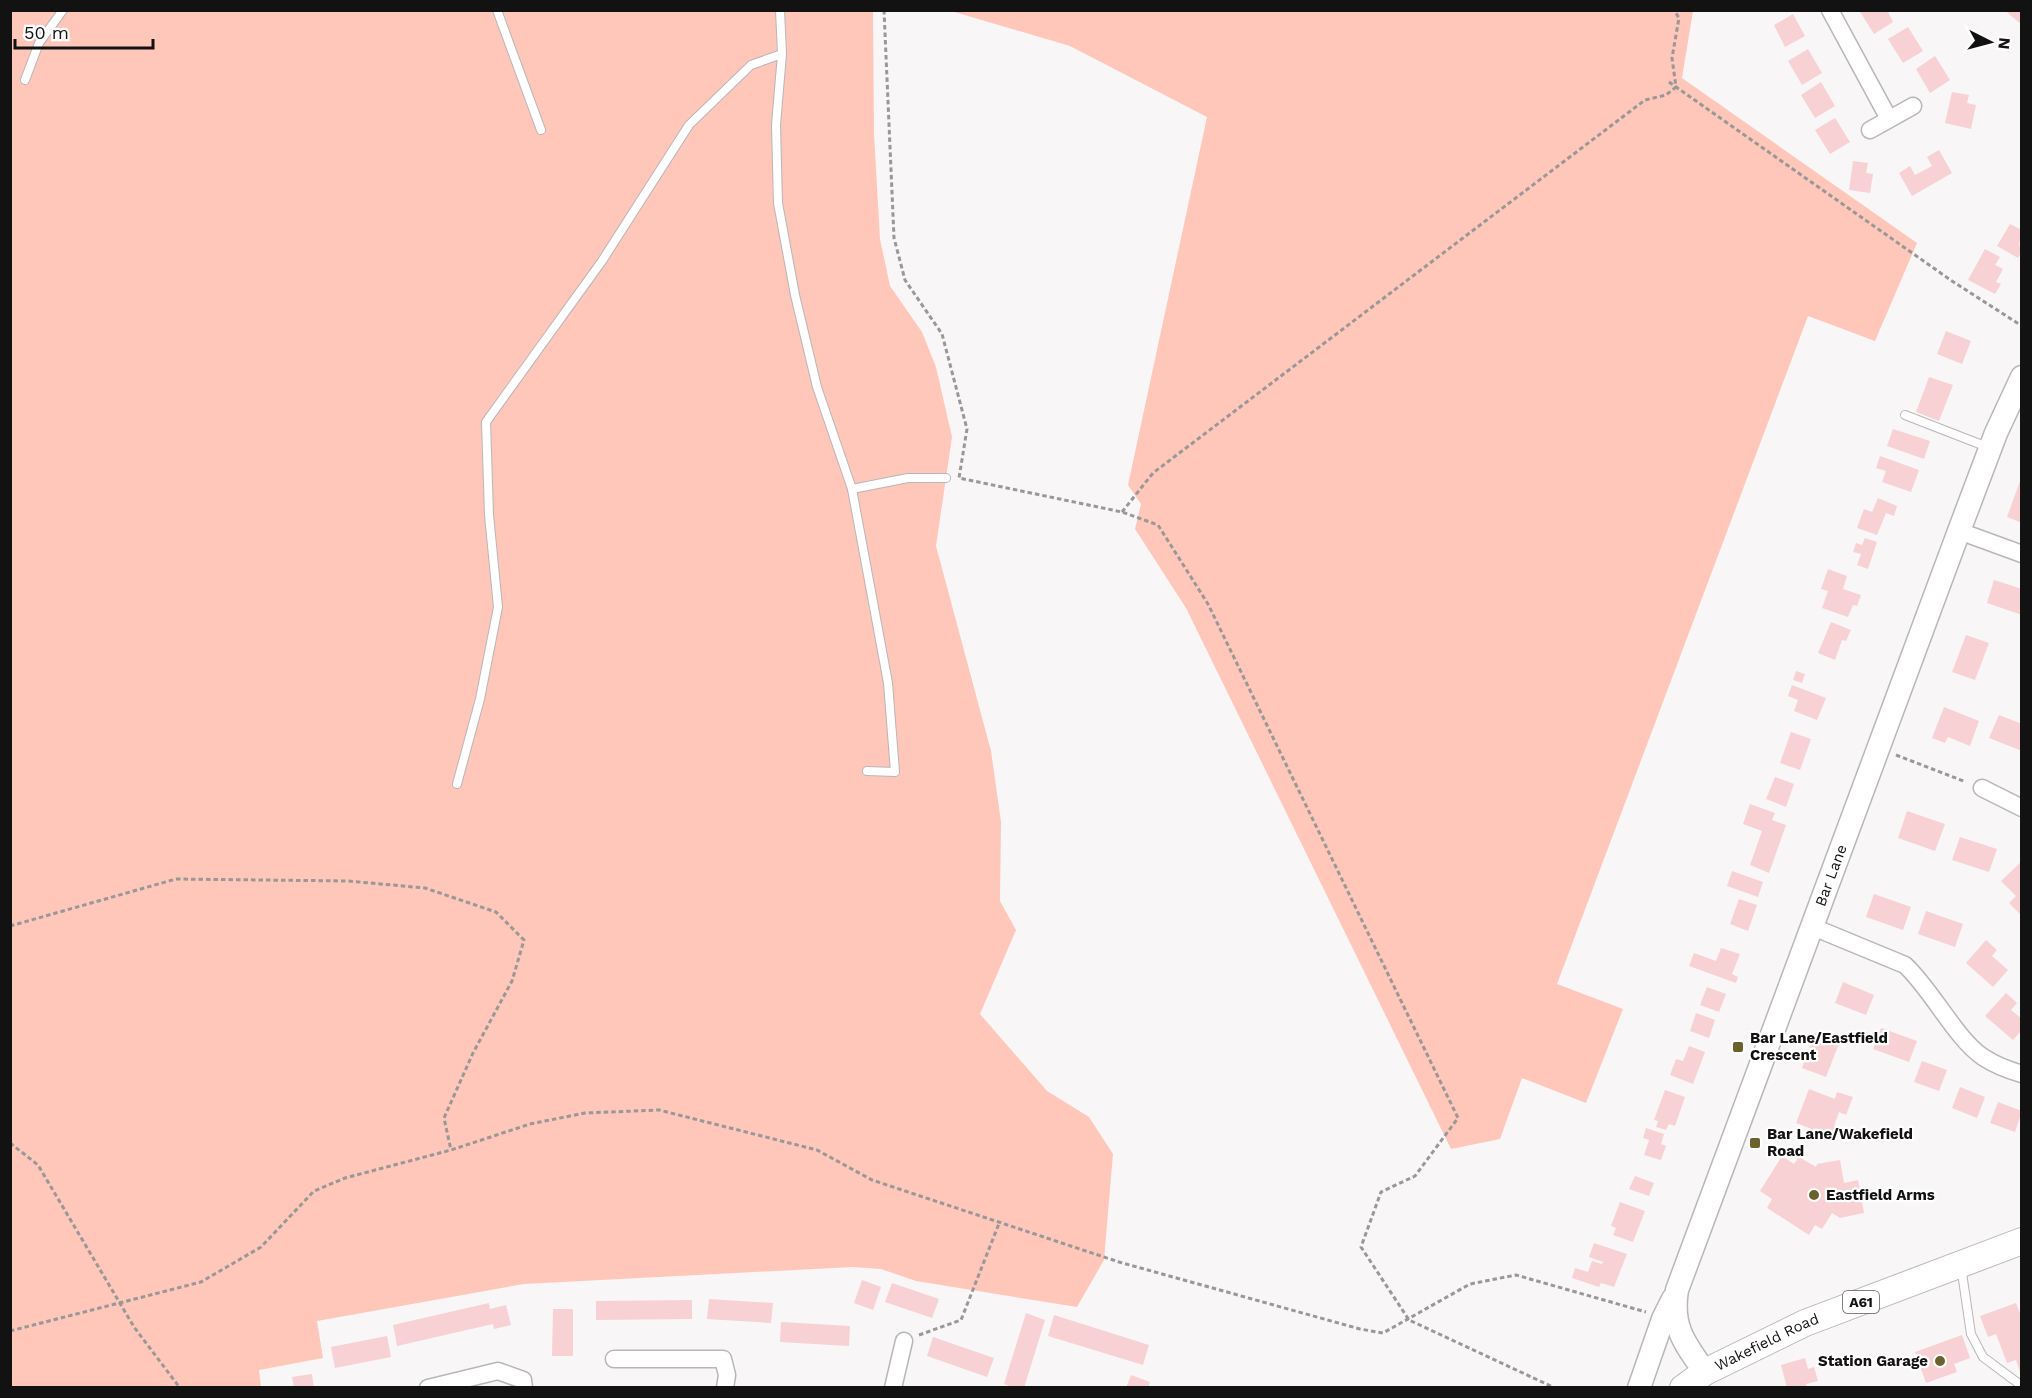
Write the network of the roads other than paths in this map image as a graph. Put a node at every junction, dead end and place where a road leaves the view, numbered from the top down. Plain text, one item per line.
1 (63, 10) edge
2 (497, 10) edge
3 (780, 10) edge
4 (1830, 10) edge
5 (782, 54) junction
6 (26, 80) dead end
7 (1913, 106) dead end
8 (1889, 119) junction
9 (541, 130) dead end
10 (1870, 130) dead end
11 (2022, 377) edge
12 (1905, 415) dead end
13 (1990, 448) junction
14 (946, 478) dead end
15 (852, 489) junction
16 (1959, 531) junction
17 (2022, 554) edge
18 (867, 771) dead end
19 (457, 784) dead end
20 (1982, 788) road end
21 (2022, 808) edge
22 (1813, 927) junction
23 (2022, 1074) edge
24 (2022, 1241) edge
25 (1960, 1263) junction
26 (1677, 1290) junction
27 (904, 1341) road end
28 (614, 1359) dead end
29 (1705, 1372) junction
30 (2022, 1386) edge
31 (428, 1388) edge
32 (524, 1388) edge
33 (725, 1388) edge
34 (893, 1388) edge
35 (1639, 1388) edge
36 (1683, 1388) edge

1 - 6 lane
2 - 9 lane
3 - 5 lane
4 - 8 street
5 - 15 lane
5 - 19 lane
7 - 8 street
8 - 10 street
11 - 13 main road, Bar Lane
12 - 13 lane
13 - 16 main road, Bar Lane
14 - 15 lane
15 - 18 lane
16 - 17 street
16 - 22 main road, Bar Lane
20 - 21 street
22 - 23 street
22 - 26 main road, Bar Lane
24 - 25 main road, Wakefield Road / A61
25 - 29 main road, Wakefield Road / A61
25 - 30 lane
26 - 29 main road, Bar Lane
26 - 35 main road
27 - 34 street
28 - 33 street
29 - 36 main road, Wakefield Road / A61
31 - 32 street

